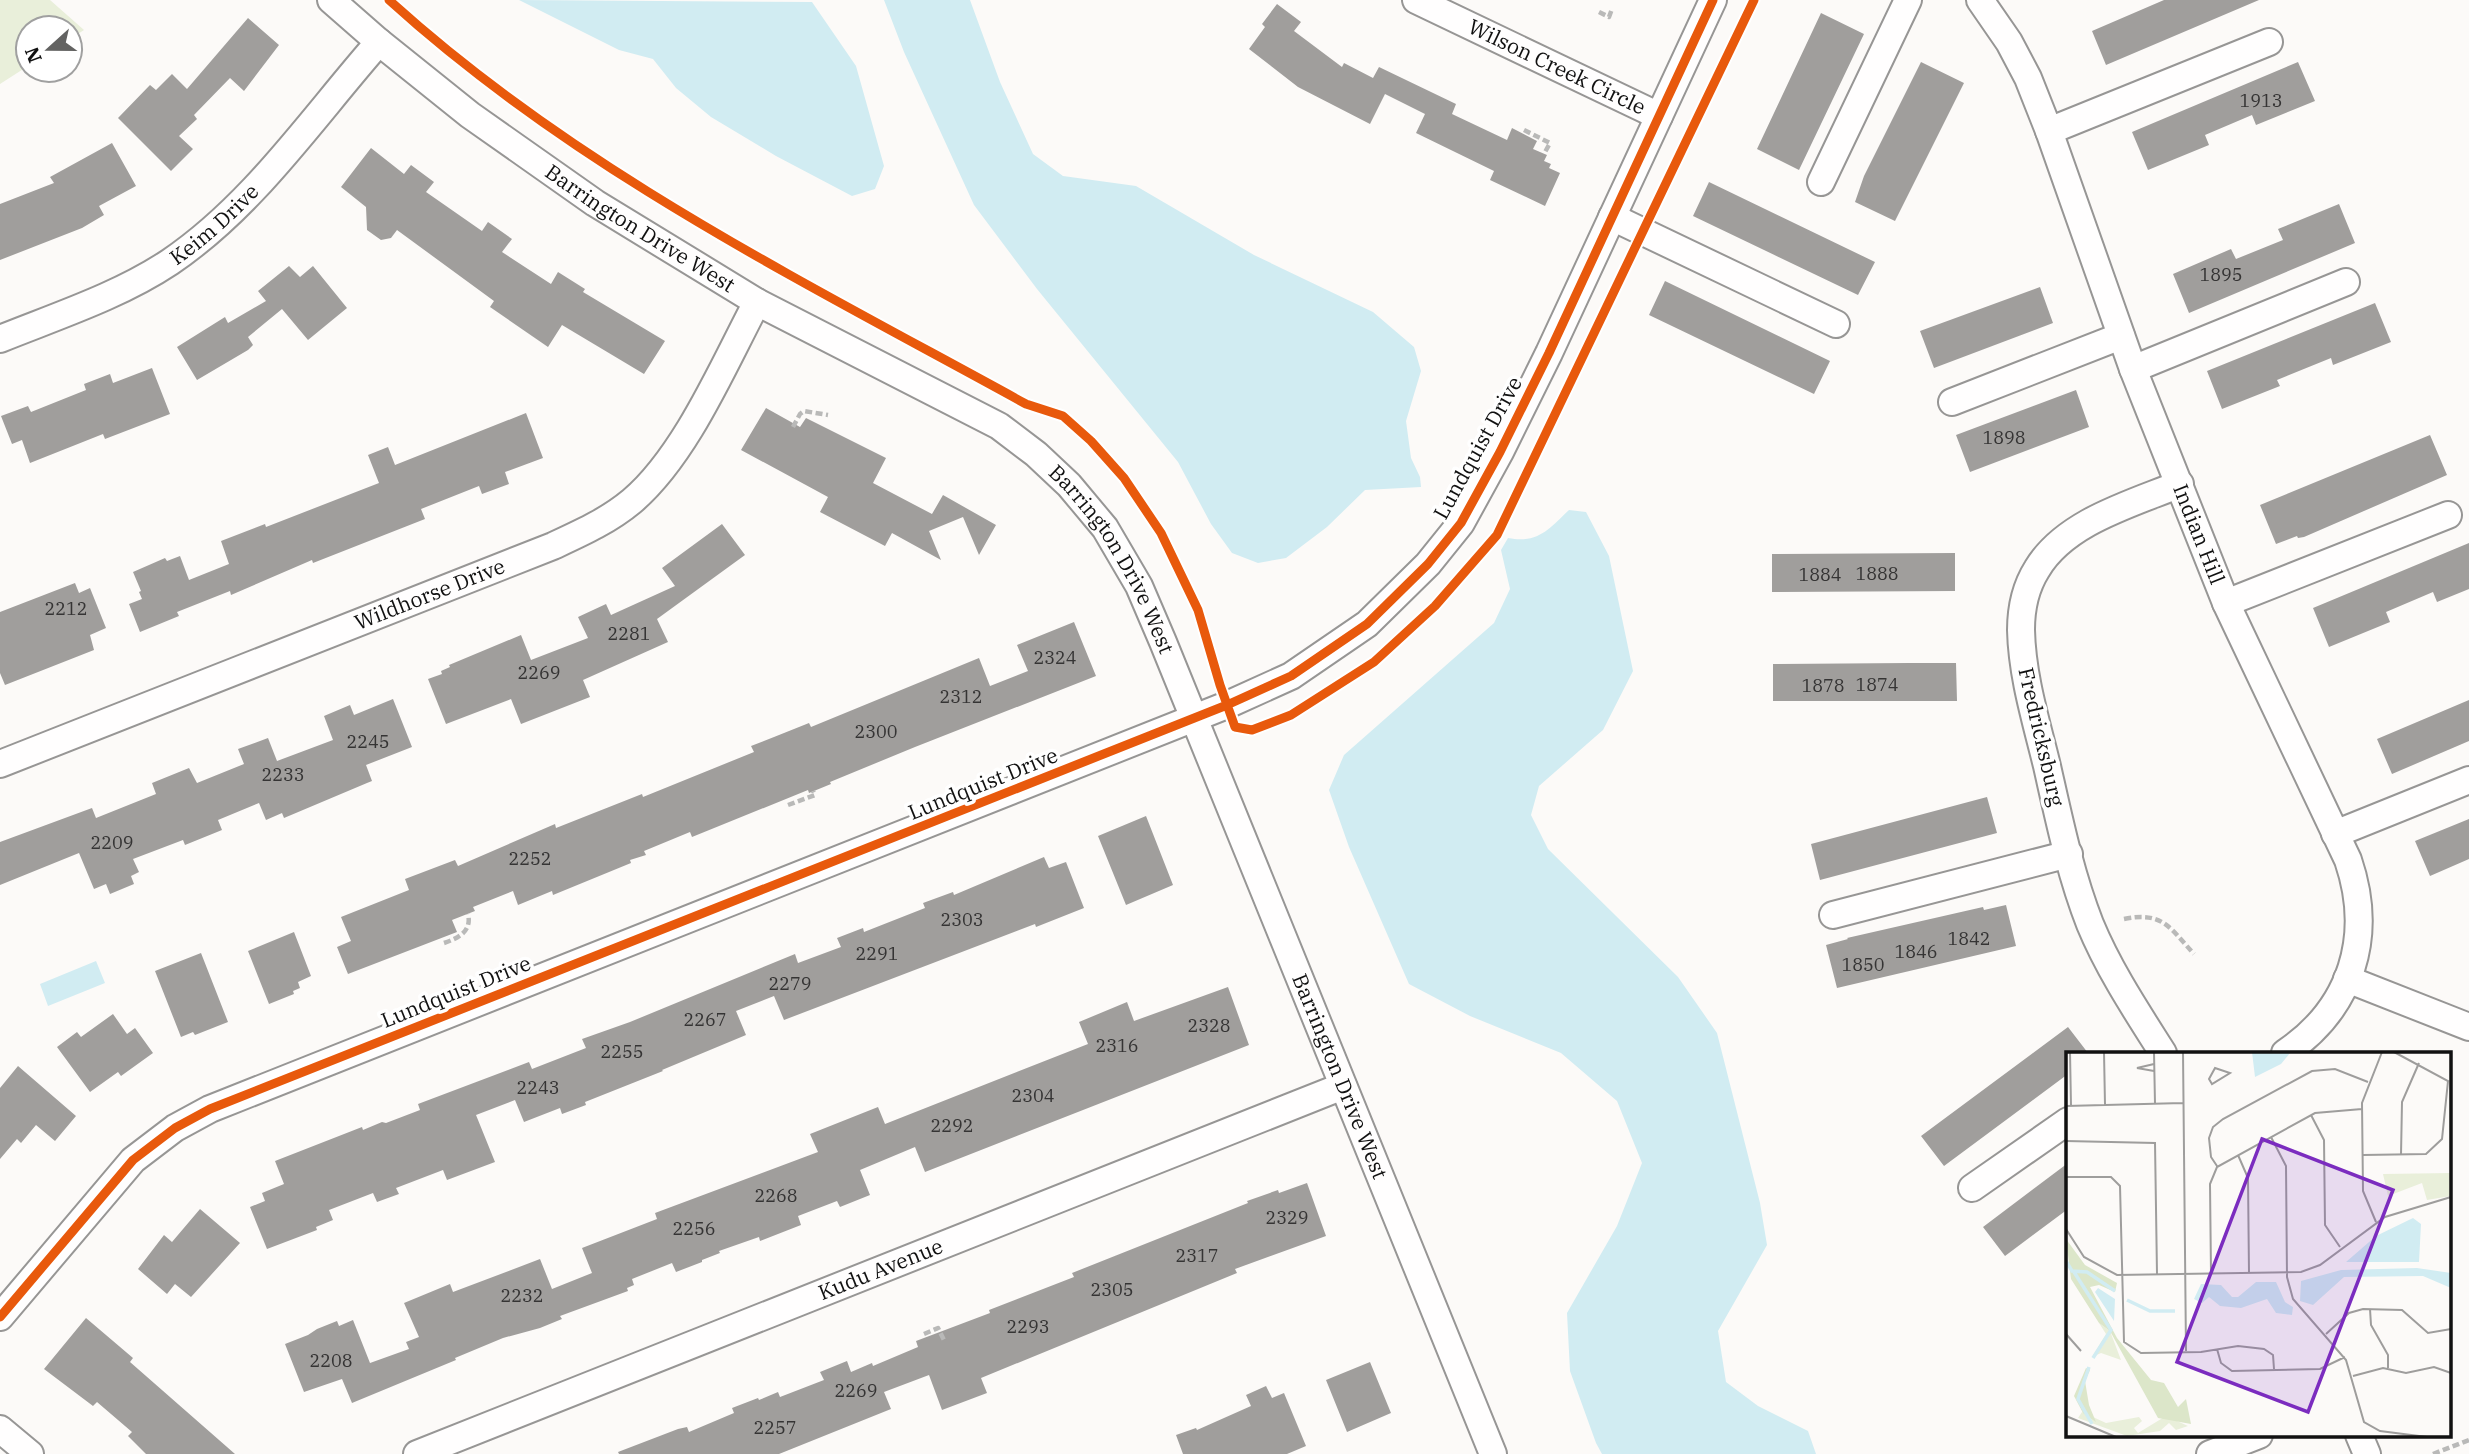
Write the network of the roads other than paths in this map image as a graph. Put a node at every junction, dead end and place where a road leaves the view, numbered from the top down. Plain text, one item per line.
1 (331, 0) edge
2 (1416, 0) edge
3 (1713, 0) edge
4 (1908, 0) edge
5 (1980, 0) edge
6 (2269, 41) dead end
7 (379, 43) junction
8 (1659, 116) junction
9 (2049, 131) junction
10 (1821, 182) dead end
11 (1612, 217) junction
12 (2346, 282) dead end
13 (757, 302) junction
14 (1836, 324) dead end
15 (2121, 336) junction
16 (0, 339) edge
17 (2133, 369) junction
18 (1952, 402) dead end
19 (2180, 484) junction
20 (2448, 514) dead end
21 (2226, 603) junction
22 (1194, 719) junction
23 (0, 764) edge
24 (2469, 780) edge
25 (2335, 834) junction
26 (2068, 854) junction
27 (1833, 915) dead end
28 (2347, 979) junction
29 (2469, 1027) edge
30 (2163, 1052) edge
31 (2286, 1052) edge
32 (1343, 1086) junction
33 (2066, 1122) edge
34 (1972, 1188) dead end
35 (0, 1317) edge
36 (0, 1429) edge
37 (2256, 1436) edge
38 (2359, 1436) edge
39 (30, 1454) edge
40 (417, 1454) edge
41 (1491, 1454) edge
42 (2210, 1454) edge
43 (2367, 1454) edge

1 - 7 street, Barrington Drive West
2 - 8 street, Wilson Creek Circle
3 - 8 street, Lundquist Drive
4 - 10 street
5 - 9 street, Indian Hill
6 - 9 street
7 - 13 street, Barrington Drive West
7 - 16 street, Keim Drive
8 - 11 street, Lundquist Drive
9 - 15 street, Indian Hill
11 - 14 street
11 - 22 street, Lundquist Drive
12 - 17 street
13 - 22 street, Barrington Drive West
13 - 23 street, Wildhorse Drive
15 - 17 street, Indian Hill
15 - 18 street
17 - 19 street, Indian Hill
19 - 21 street, Indian Hill
19 - 26 street, Fredricksburg
20 - 21 street
21 - 25 street, Indian Hill
22 - 32 street, Barrington Drive West
22 - 35 street, Lundquist Drive
24 - 25 street
25 - 28 street, Indian Hill
26 - 27 street
26 - 30 street, Fredricksburg
28 - 29 street
28 - 31 street, Indian Hill
32 - 40 street, Kudu Avenue
32 - 41 street, Barrington Drive West
33 - 34 street
36 - 39 street
37 - 42 street
38 - 43 street

